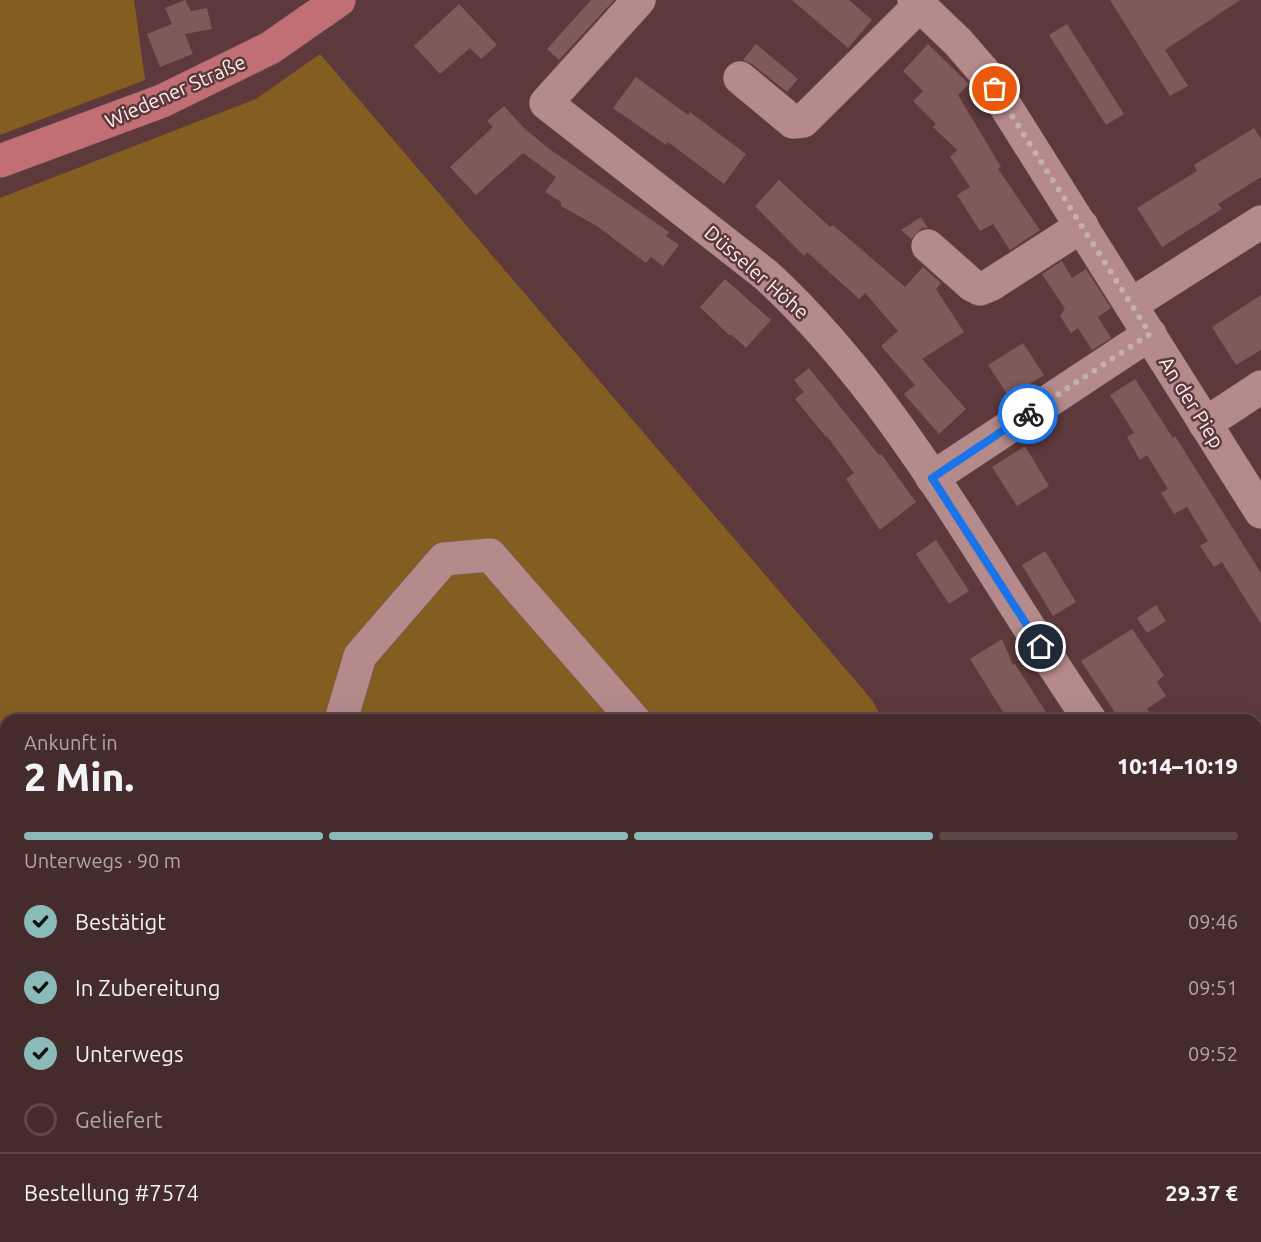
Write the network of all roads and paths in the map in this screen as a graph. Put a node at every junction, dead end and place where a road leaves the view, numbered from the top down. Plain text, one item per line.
1 (339, 0) edge
2 (639, 0) edge
3 (917, 3) edge
4 (740, 78) dead end
5 (0, 161) edge
6 (1261, 222) edge
7 (1082, 226) junction
8 (928, 246) dead end
9 (1132, 304) junction
10 (1150, 334) junction
11 (1261, 387) edge
12 (1205, 424) junction
13 (932, 478) junction
14 (1261, 512) edge
15 (343, 714) edge
16 (629, 714) edge
17 (1086, 714) edge

1 - 5 main road, Wiedener Straße
2 - 13 street, Düsseler Höhe
3 - 4 street
3 - 7 street, An der Piep
6 - 9 street
7 - 8 street
7 - 9 street, An der Piep
9 - 10 street, An der Piep
10 - 12 street, An der Piep
10 - 13 street
11 - 12 street
12 - 14 street, An der Piep
13 - 17 street, Düsseler Höhe
15 - 16 street

